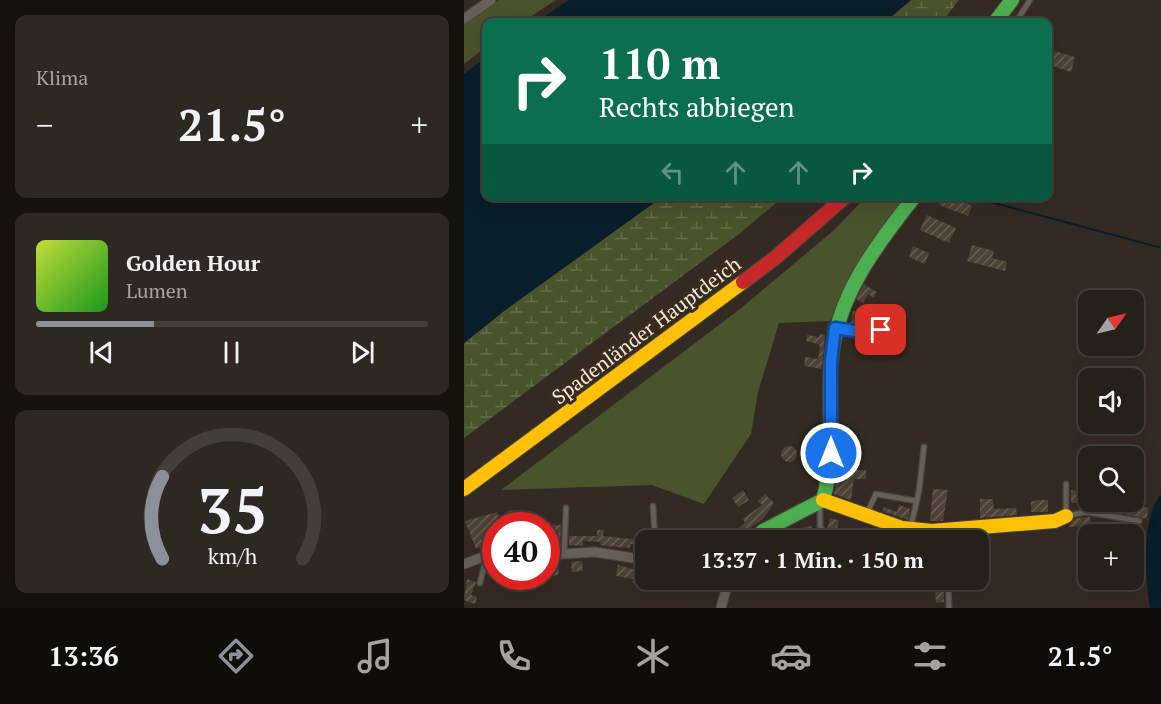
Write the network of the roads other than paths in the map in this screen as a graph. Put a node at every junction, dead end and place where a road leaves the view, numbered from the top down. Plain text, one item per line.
1 (491, 0) edge
2 (1012, 0) edge
3 (1030, 0) edge
4 (998, 18) edge
5 (1019, 18) edge
6 (464, 19) edge
7 (840, 201) edge
8 (912, 201) edge
9 (835, 328) junction
10 (881, 330) dead end
11 (924, 447) dead end
12 (1066, 484) dead end
13 (464, 489) edge
14 (823, 500) junction
15 (916, 501) junction
16 (653, 506) dead end
17 (566, 508) dead end
18 (1066, 516) junction
19 (866, 517) junction
20 (1139, 521) dead end
21 (911, 529) junction
22 (654, 530) edge
23 (766, 530) edge
24 (822, 530) edge
25 (917, 530) edge
26 (984, 530) edge
27 (560, 554) edge
28 (564, 554) junction
29 (482, 557) edge
30 (635, 558) edge
31 (464, 564) edge
32 (482, 578) edge
33 (480, 583) dead end
34 (726, 590) edge
35 (948, 590) edge
36 (721, 608) edge
37 (949, 608) edge

1 - 6 street
2 - 4 street
3 - 5 lane
7 - 13 street, Spadenländer Hauptdeich
8 - 9 street
9 - 10 lane
9 - 14 street
11 - 15 lane
12 - 18 lane
14 - 19 street
14 - 23 street
14 - 24 lane
15 - 19 lane
15 - 21 lane
16 - 22 lane
17 - 28 lane
18 - 20 lane
18 - 26 street
19 - 21 street
21 - 25 street
27 - 28 street
28 - 30 street
29 - 31 street
32 - 33 lane
34 - 36 street
35 - 37 lane

